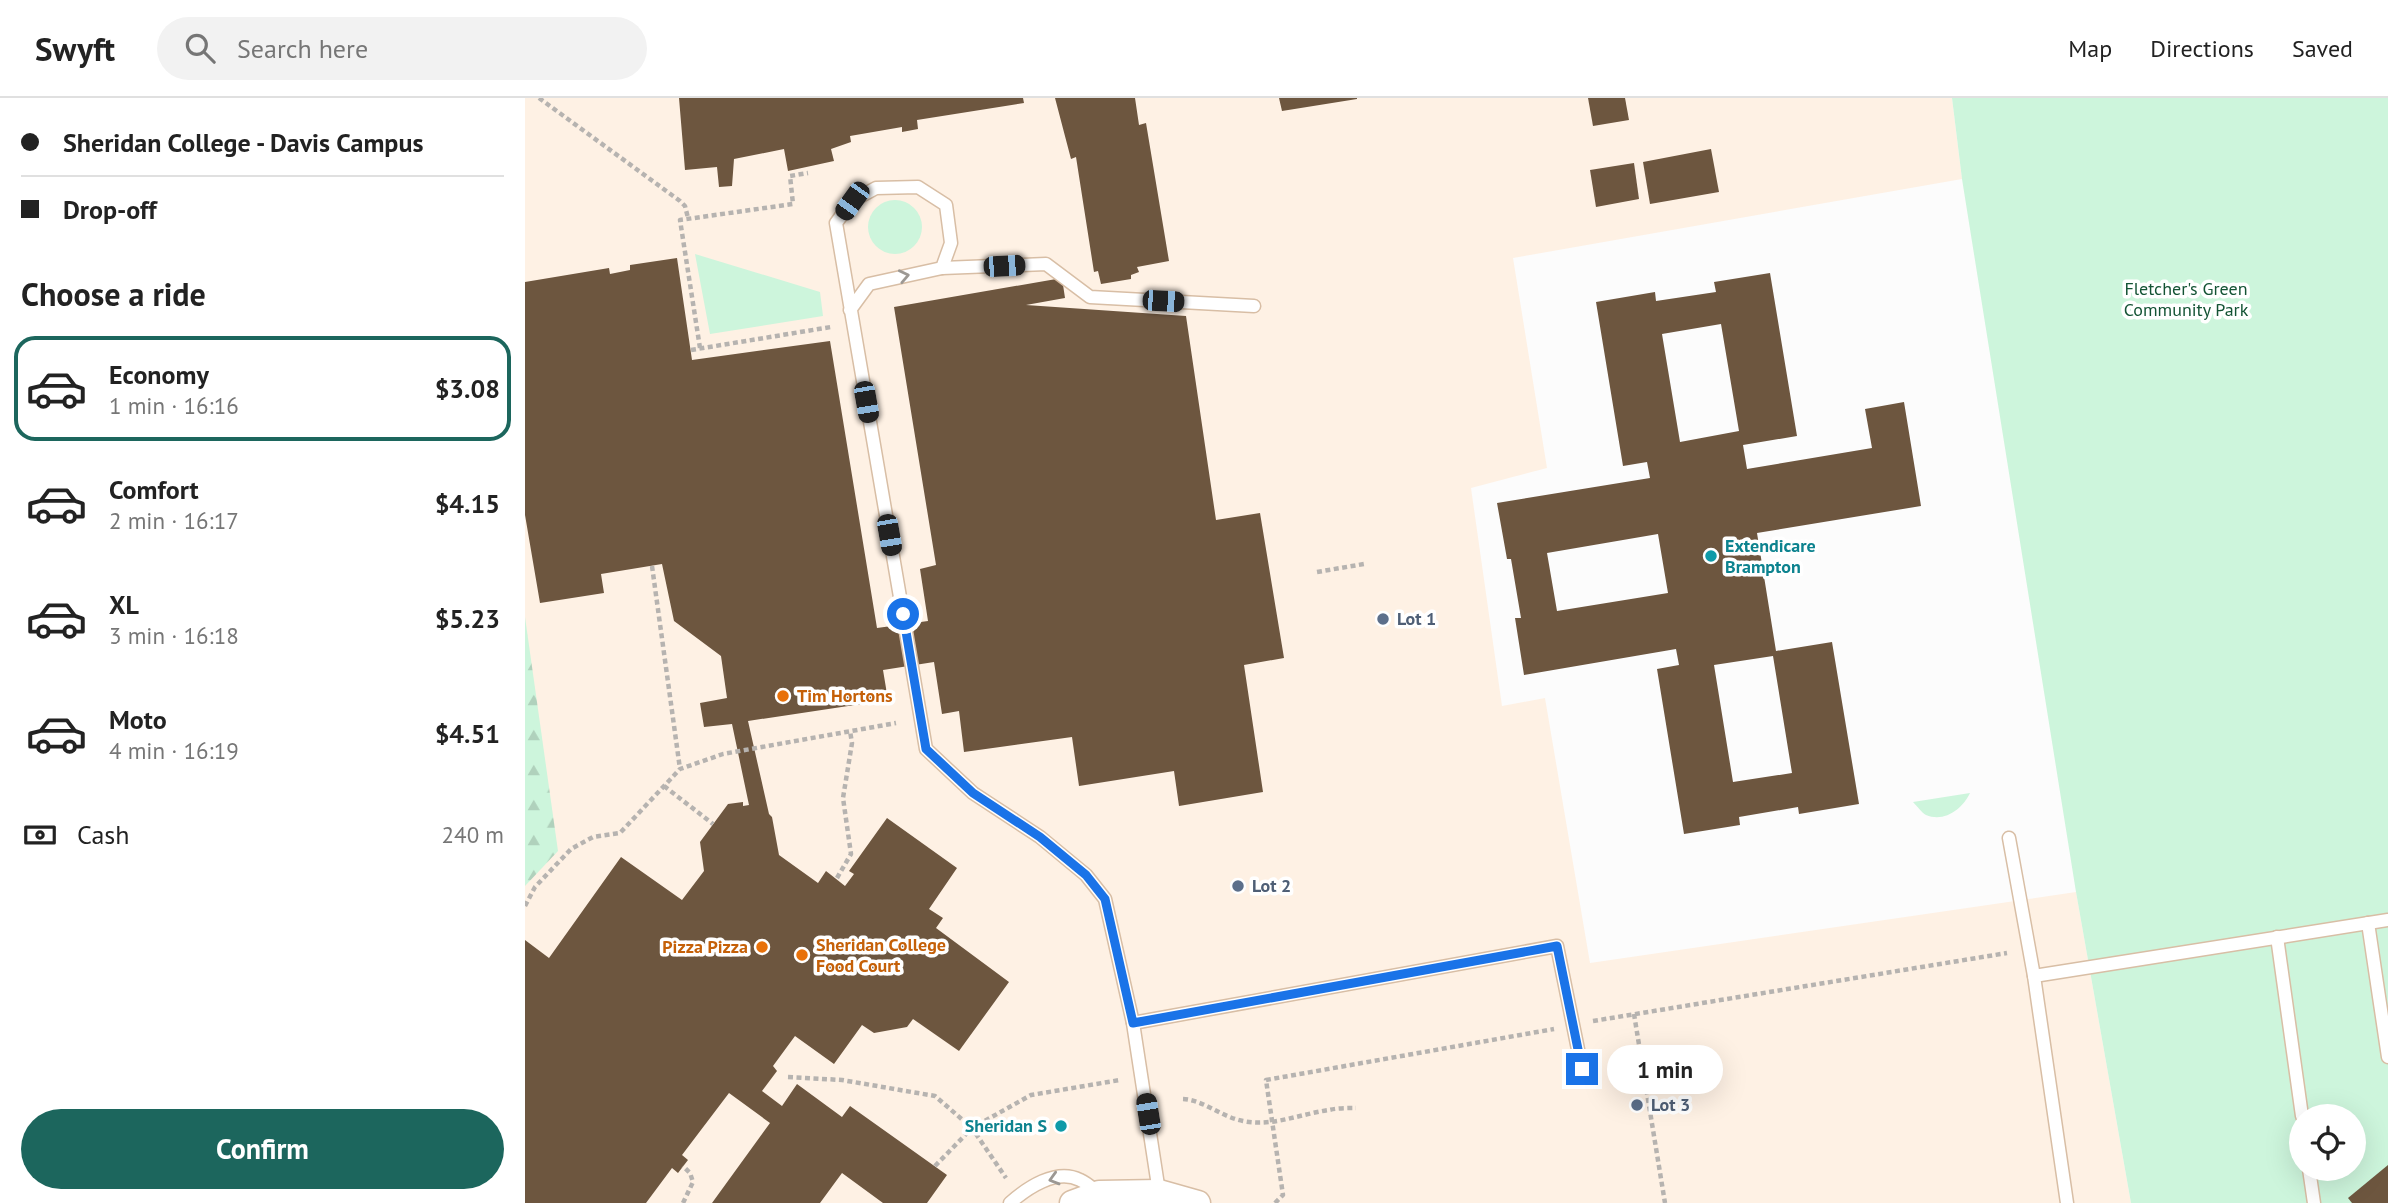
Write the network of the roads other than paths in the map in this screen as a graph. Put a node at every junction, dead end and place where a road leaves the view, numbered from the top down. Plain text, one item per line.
1 (942, 268) junction
2 (1254, 306) dead end
3 (850, 310) junction
4 (2009, 838) dead end
5 (2388, 920) edge
6 (2368, 923) junction
7 (2277, 937) junction
8 (2033, 976) junction
9 (1133, 1023) junction
10 (2387, 1041) edge
11 (2388, 1058) edge
12 (1582, 1069) dead end
13 (2300, 1104) edge
14 (2311, 1181) edge
15 (1159, 1192) junction
16 (1098, 1194) junction
17 (1010, 1203) edge
18 (1072, 1203) edge
19 (1198, 1203) edge
20 (2067, 1203) edge
21 (2314, 1203) edge

1 - 2 lane
3 -> 1 lane
1 - 3 lane
3 - 9 lane
4 - 8 lane
5 - 6 lane
6 - 7 lane
6 - 10 lane
7 - 8 lane
7 - 13 lane
8 - 20 lane
9 - 12 lane
9 - 15 lane
10 - 11 lane
14 - 21 lane
15 - 16 street
15 - 19 street
16 -> 17 lane
16 - 18 street

